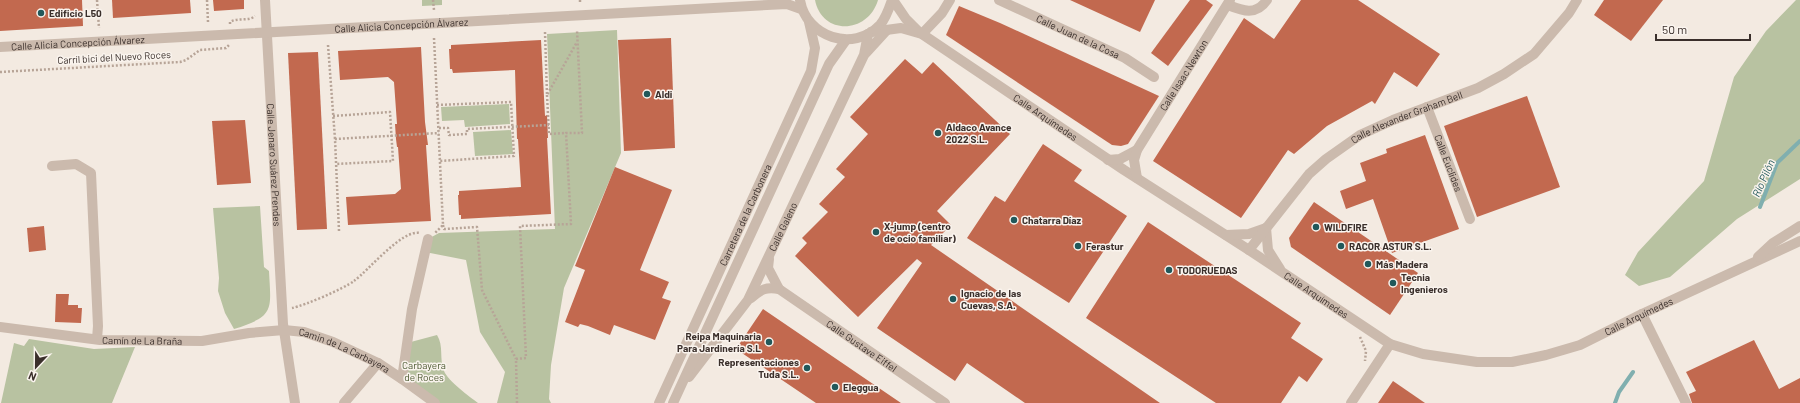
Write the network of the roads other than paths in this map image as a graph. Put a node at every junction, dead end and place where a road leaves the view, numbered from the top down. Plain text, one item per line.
1 (266, 0) edge
2 (892, 0) edge
3 (950, 0) edge
4 (999, 0) edge
5 (1267, 0) edge
6 (1576, 0) edge
7 (1229, 2) edge
8 (801, 4) edge
9 (810, 22) junction
10 (887, 30) junction
11 (267, 32) junction
12 (870, 33) junction
13 (922, 34) junction
14 (846, 40) junction
15 (0, 47) edge
16 (864, 55) junction
17 (1154, 77) dead end
18 (1427, 107) junction
19 (1137, 150) junction
20 (1108, 160) junction
21 (52, 166) dead end
22 (1137, 178) junction
23 (1470, 219) dead end
24 (1800, 226) edge
25 (1266, 228) junction
26 (1226, 235) junction
27 (428, 239) road end
28 (1800, 241) edge
29 (1249, 250) junction
30 (769, 256) junction
31 (1751, 264) junction
32 (1281, 272) junction
33 (779, 289) junction
34 (748, 300) junction
35 (1642, 314) junction
36 (0, 326) edge
37 (284, 330) junction
38 (97, 339) junction
39 (1390, 344) junction
40 (378, 364) junction
41 (402, 378) junction
42 (681, 386) junction
43 (295, 403) edge
44 (344, 403) edge
45 (435, 403) edge
46 (659, 403) edge
47 (674, 403) edge
48 (944, 403) edge
49 (1351, 403) edge
50 (1686, 403) edge

1 - 11 street, Calle Jenaro Suárez Prendes
2 - 12 street
2 - 13 street
3 - 13 street
4 - 17 street, Calle Juan de la Cosa
5 - 7 street
6 - 18 street, Calle Alexander Graham Bell
7 - 19 street, Calle Isaac Newton
8 - 9 street
8 - 11 street, Calle Alicia Concepción Álvarez
9 - 14 street
9 - 46 street, Carretera de la Carbonera
10 - 12 street, Calle Arquímedes
10 - 13 street, Calle Arquímedes
10 - 16 street, Calle Galeno
11 - 15 street, Calle Alicia Concepción Álvarez
11 - 37 street, Calle Jenaro Suárez Prendes
12 - 14 street, Calle Arquímedes
12 - 16 street, Calle Galeno
13 - 20 street, Calle Arquímedes
14 - 42 street, Carretera de la Carbonera
16 - 30 street, Calle Galeno
18 - 23 street, Calle Euclides
18 - 25 street, Calle Alexander Graham Bell
19 - 20 street
19 - 22 street, Calle Isaac Newton
20 - 22 street, Calle Arquímedes
21 - 38 street
22 - 26 street, Calle Arquímedes
24 - 31 street
25 - 26 street
25 - 29 street, Calle Alexander Graham Bell
25 - 32 street
26 - 29 street, Calle Arquímedes
27 - 41 street
28 - 31 street, Calle Arquímedes
29 - 32 street, Calle Arquímedes
30 - 33 street, Calle Gustave Eiffel
30 - 34 street, Calle Galeno
31 - 35 street, Calle Arquímedes
32 - 39 street, Calle Arquímedes
33 - 34 street
33 - 48 street, Calle Gustave Eiffel
34 - 42 street, Calle Galeno
35 - 39 street, Calle Arquímedes
35 - 50 street
36 - 38 street, Camín de La Braña
37 - 38 street, Camín de La Braña
37 - 40 street, Camin de La Carbayera
37 - 43 street, Calle Jenaro Suárez Prendes
39 - 49 street
40 - 41 street, Camin de La Carbayera
40 - 44 street
41 - 45 street, Camin de La Carbayera
42 - 47 street, Carretera de la Carbonera

